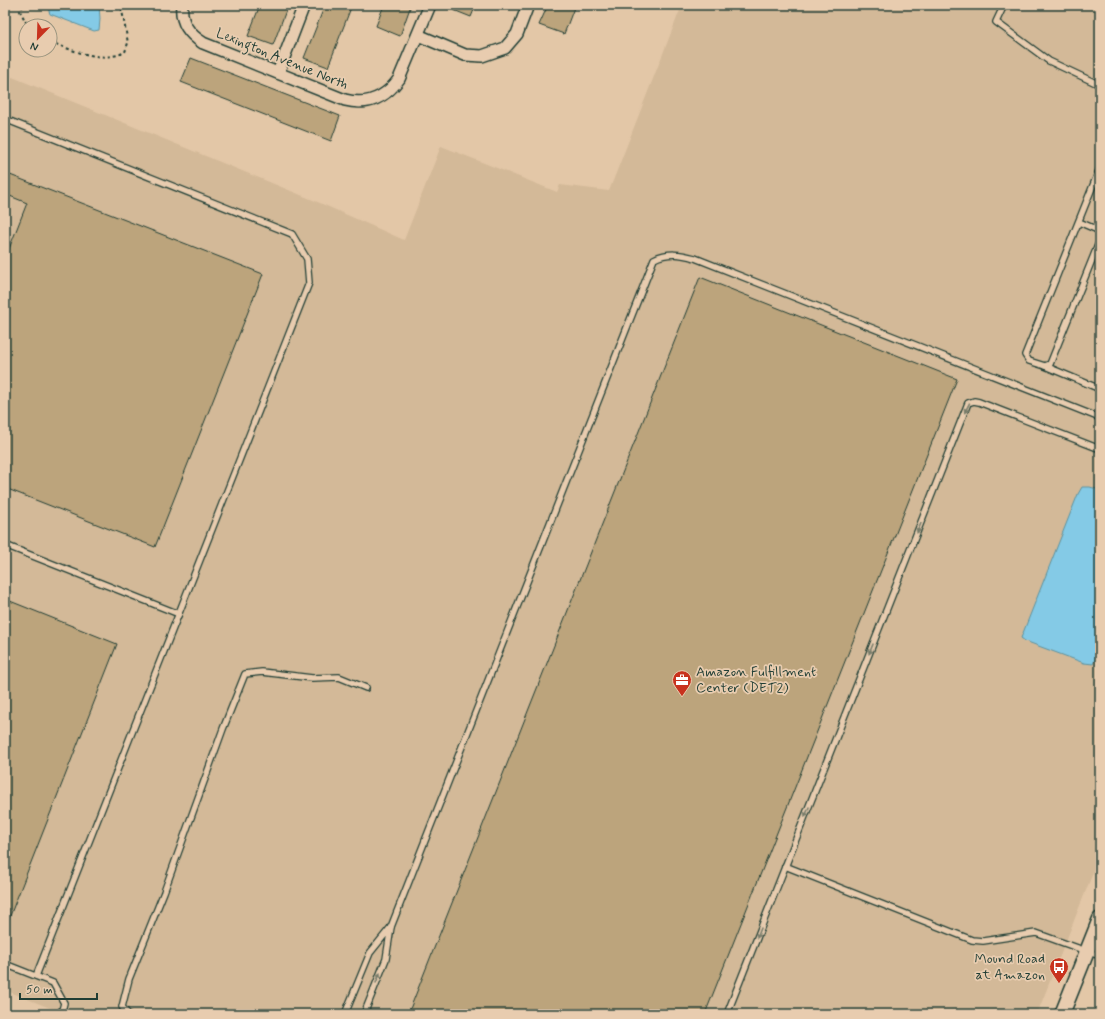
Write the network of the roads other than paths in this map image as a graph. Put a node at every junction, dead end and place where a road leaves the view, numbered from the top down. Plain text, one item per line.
1 (182, 5) edge
2 (304, 5) edge
3 (430, 5) edge
4 (528, 5) edge
5 (1004, 5) edge
6 (418, 35) junction
7 (278, 73) junction
8 (1100, 85) edge
9 (5, 119) edge
10 (1100, 168) edge
11 (1079, 222) junction
12 (1100, 230) edge
13 (1100, 240) edge
14 (1045, 366) junction
15 (1100, 388) edge
16 (1100, 418) edge
17 (1100, 449) edge
18 (5, 545) edge
19 (179, 614) junction
20 (366, 688) dead end
21 (785, 866) junction
22 (1100, 919) edge
23 (391, 927) junction
24 (1094, 954) edge
25 (5, 964) edge
26 (36, 976) junction
27 (61, 1014) edge
28 (128, 1014) edge
29 (346, 1014) edge
30 (364, 1014) edge
31 (727, 1014) edge
32 (1062, 1014) edge

1 - 7 street, Lexington Avenue North
2 - 7 street
3 - 6 street, Lexington Avenue North
4 - 6 street
5 - 8 lane
6 - 7 street, Lexington Avenue North
9 - 19 lane
10 - 11 lane
11 - 12 lane
11 - 14 lane
13 - 14 lane
14 - 15 lane
16 - 23 lane
17 -> 21 lane
18 - 19 lane
19 - 26 lane
20 - 28 lane
21 - 24 lane
21 -> 31 lane
22 - 24 street
23 - 29 lane
30 -> 23 lane
24 - 32 street
25 - 26 lane
26 - 27 lane

